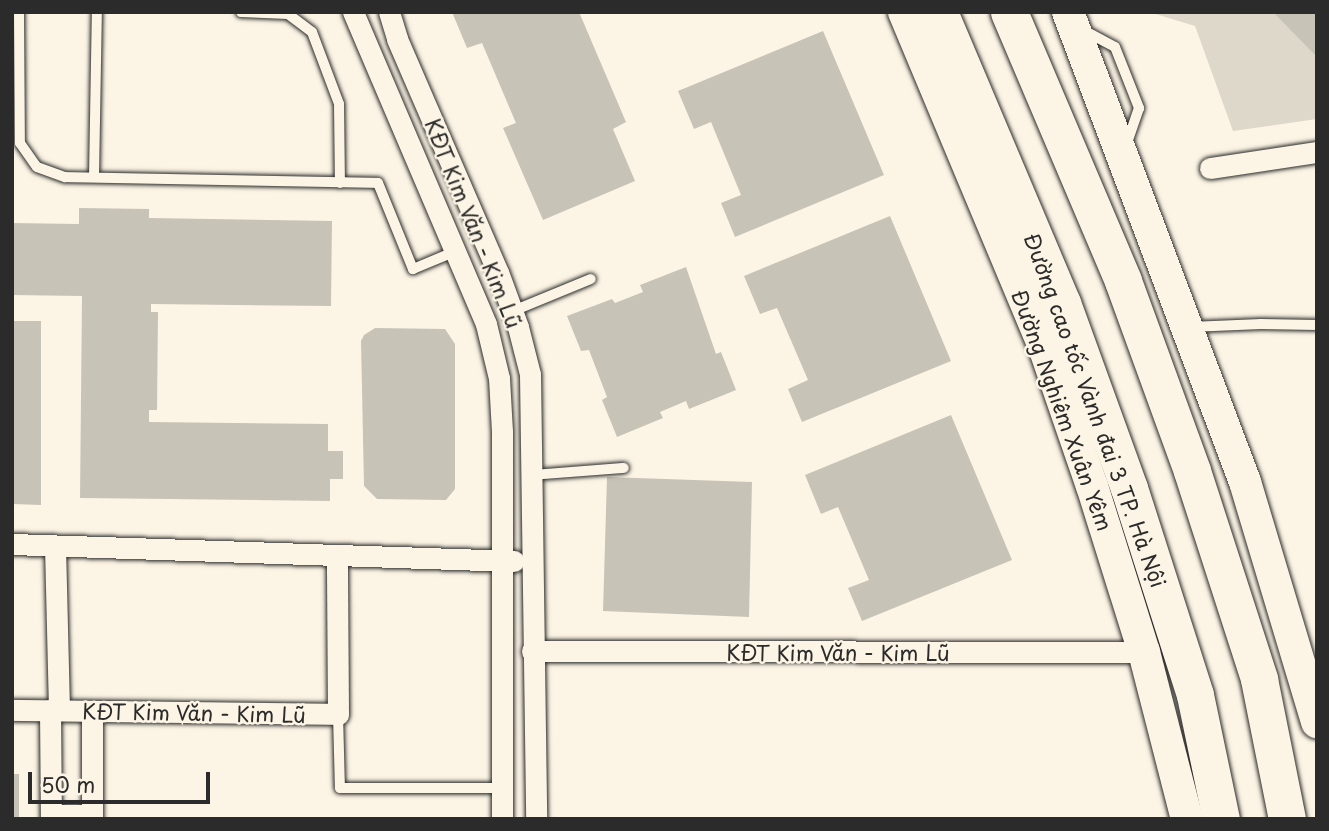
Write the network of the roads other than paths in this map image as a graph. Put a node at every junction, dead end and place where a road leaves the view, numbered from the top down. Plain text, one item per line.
1 (19, 12) edge
2 (97, 12) edge
3 (241, 12) edge
4 (353, 12) edge
5 (389, 12) edge
6 (904, 12) edge
7 (939, 12) edge
8 (1009, 12) edge
9 (1070, 18) edge
10 (1317, 152) edge
11 (1210, 168) dead end
12 (94, 177) junction
13 (340, 183) junction
14 (456, 251) junction
15 (498, 272) junction
16 (591, 279) dead end
17 (470, 281) junction
18 (513, 311) junction
19 (1317, 326) edge
20 (1187, 328) junction
21 (531, 430) junction
22 (502, 431) junction
23 (624, 468) dead end
24 (532, 475) junction
25 (12, 544) edge
26 (55, 545) junction
27 (337, 555) junction
28 (533, 560) junction
29 (502, 562) junction
30 (532, 651) junction
31 (1144, 652) junction
32 (12, 710) edge
33 (54, 710) junction
34 (92, 711) junction
35 (338, 714) junction
36 (1317, 722) edge
37 (502, 788) junction
38 (51, 817) edge
39 (92, 817) edge
40 (502, 819) edge
41 (536, 819) edge
42 (1187, 819) edge
43 (1221, 819) edge
44 (1287, 819) edge

1 - 12 lane
2 - 12 lane
3 - 13 lane
4 - 14 street, KĐT Kim Văn - Kim Lũ
5 - 15 street, KĐT Kim Văn - Kim Lũ
6 - 31 main road, Đường Nghiêm Xuân Yêm
7 - 43 highway, Đường cao tốc Vành đai 3 TP. Hà Nội
8 - 44 highway
9 - 20 main road
10 - 11 street
12 - 13 lane
13 - 14 lane
14 - 17 street, KĐT Kim Văn - Kim Lũ
15 - 17 street
15 - 18 street, KĐT Kim Văn - Kim Lũ
16 - 18 lane
17 - 22 street, KĐT Kim Văn - Kim Lũ
18 - 21 street, KĐT Kim Văn - Kim Lũ
19 - 20 lane
20 - 36 main road
21 - 22 street
21 - 24 street, KĐT Kim Văn - Kim Lũ
22 - 29 street, KĐT Kim Văn - Kim Lũ
23 - 24 lane
24 - 28 street, KĐT Kim Văn - Kim Lũ
25 - 26 street
26 - 27 street
26 - 33 street, KĐT Kim Văn - Kim Lũ
27 - 29 street
27 - 35 street, KĐT Kim Văn - Kim Lũ
28 - 29 street
28 - 30 street, KĐT Kim Văn - Kim Lũ
29 - 37 street, KĐT Kim Văn - Kim Lũ
30 - 31 street, KĐT Kim Văn - Kim Lũ
30 - 41 street, KĐT Kim Văn - Kim Lũ
31 - 42 main road, Đường Nghiêm Xuân Yêm
32 - 33 street, KĐT Kim Văn - Kim Lũ
33 - 34 street, KĐT Kim Văn - Kim Lũ
33 - 38 street
34 - 35 street, KĐT Kim Văn - Kim Lũ
34 - 39 street
35 - 37 lane
37 - 40 street, KĐT Kim Văn - Kim Lũ
38 - 39 street

